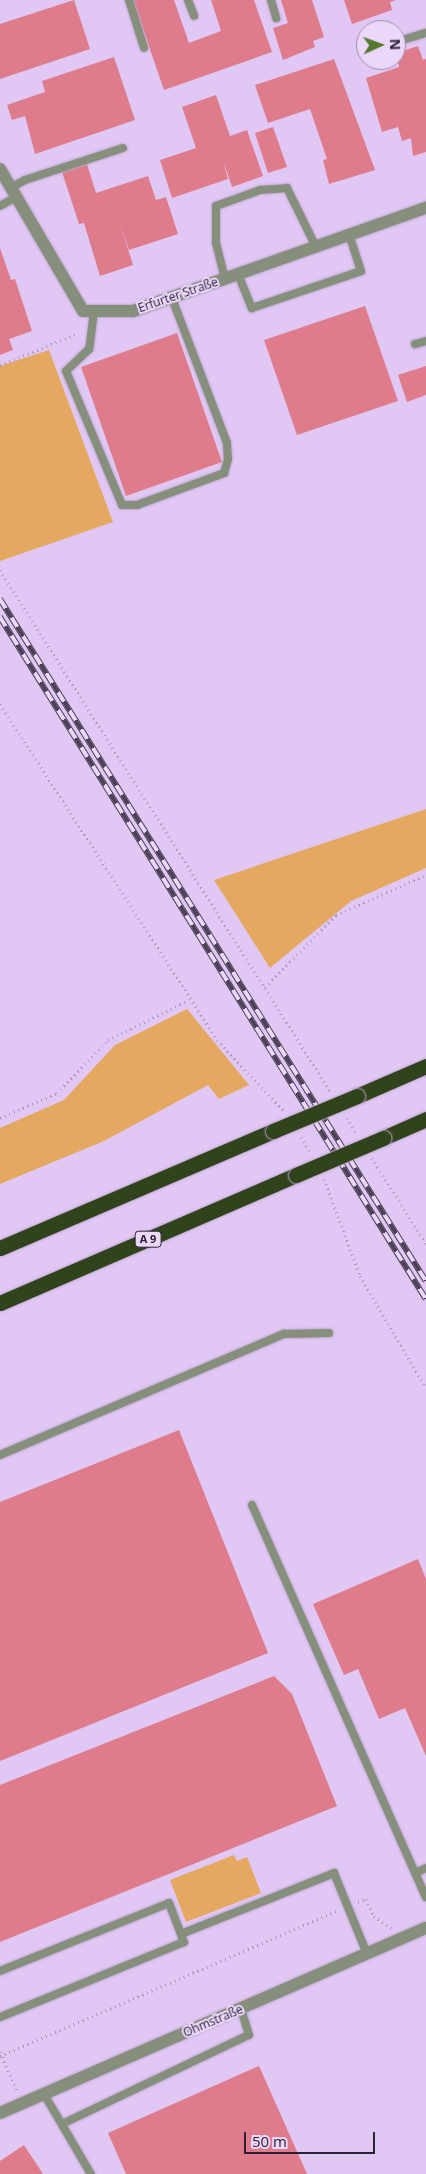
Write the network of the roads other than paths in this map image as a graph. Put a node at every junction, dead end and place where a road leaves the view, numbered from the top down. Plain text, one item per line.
1 (129, 0) edge
2 (188, 0) edge
3 (271, 0) edge
4 (194, 16) dead end
5 (276, 18) dead end
6 (426, 33) edge
7 (406, 39) edge
8 (144, 48) dead end
9 (123, 148) dead end
10 (0, 169) edge
11 (13, 193) junction
12 (0, 206) edge
13 (426, 208) edge
14 (349, 235) junction
15 (316, 247) junction
16 (238, 274) junction
17 (224, 279) junction
18 (172, 298) junction
19 (94, 311) junction
20 (426, 341) edge
21 (415, 344) dead end
22 (426, 1066) edge
23 (426, 1119) edge
24 (0, 1248) edge
25 (0, 1303) edge
26 (329, 1333) dead end
27 (0, 1455) edge
28 (252, 1505) dead end
29 (426, 1868) edge
30 (415, 1873) junction
31 (426, 1897) edge
32 (426, 1928) edge
33 (181, 1934) junction
34 (368, 1954) junction
35 (0, 1972) edge
36 (241, 2009) junction
37 (0, 2018) edge
38 (44, 2094) junction
39 (0, 2113) edge
40 (62, 2124) junction
41 (91, 2174) edge

1 - 8 lane
2 - 4 lane
3 - 5 lane
6 - 7 lane
9 - 11 lane
10 - 11 street
11 - 12 lane
11 - 19 street
13 - 14 street, Erfurter Straße
14 - 15 street, Erfurter Straße
14 - 16 lane
15 - 16 street, Erfurter Straße
15 - 17 lane
16 - 17 street, Erfurter Straße
17 - 18 street, Erfurter Straße
18 - 19 street, Erfurter Straße
18 - 19 lane
20 - 21 lane
22 - 24 highway, bridge
23 - 25 highway, A 9, bridge
26 - 27 lane
28 - 30 lane
29 - 30 lane
30 - 31 lane
32 - 34 street, Ohmstraße
33 - 34 lane
33 - 35 lane
33 - 37 lane
34 - 36 street, Ohmstraße
36 - 38 street, Ohmstraße
36 - 40 lane
38 - 39 street, Ohmstraße
38 - 40 lane
40 - 41 lane

